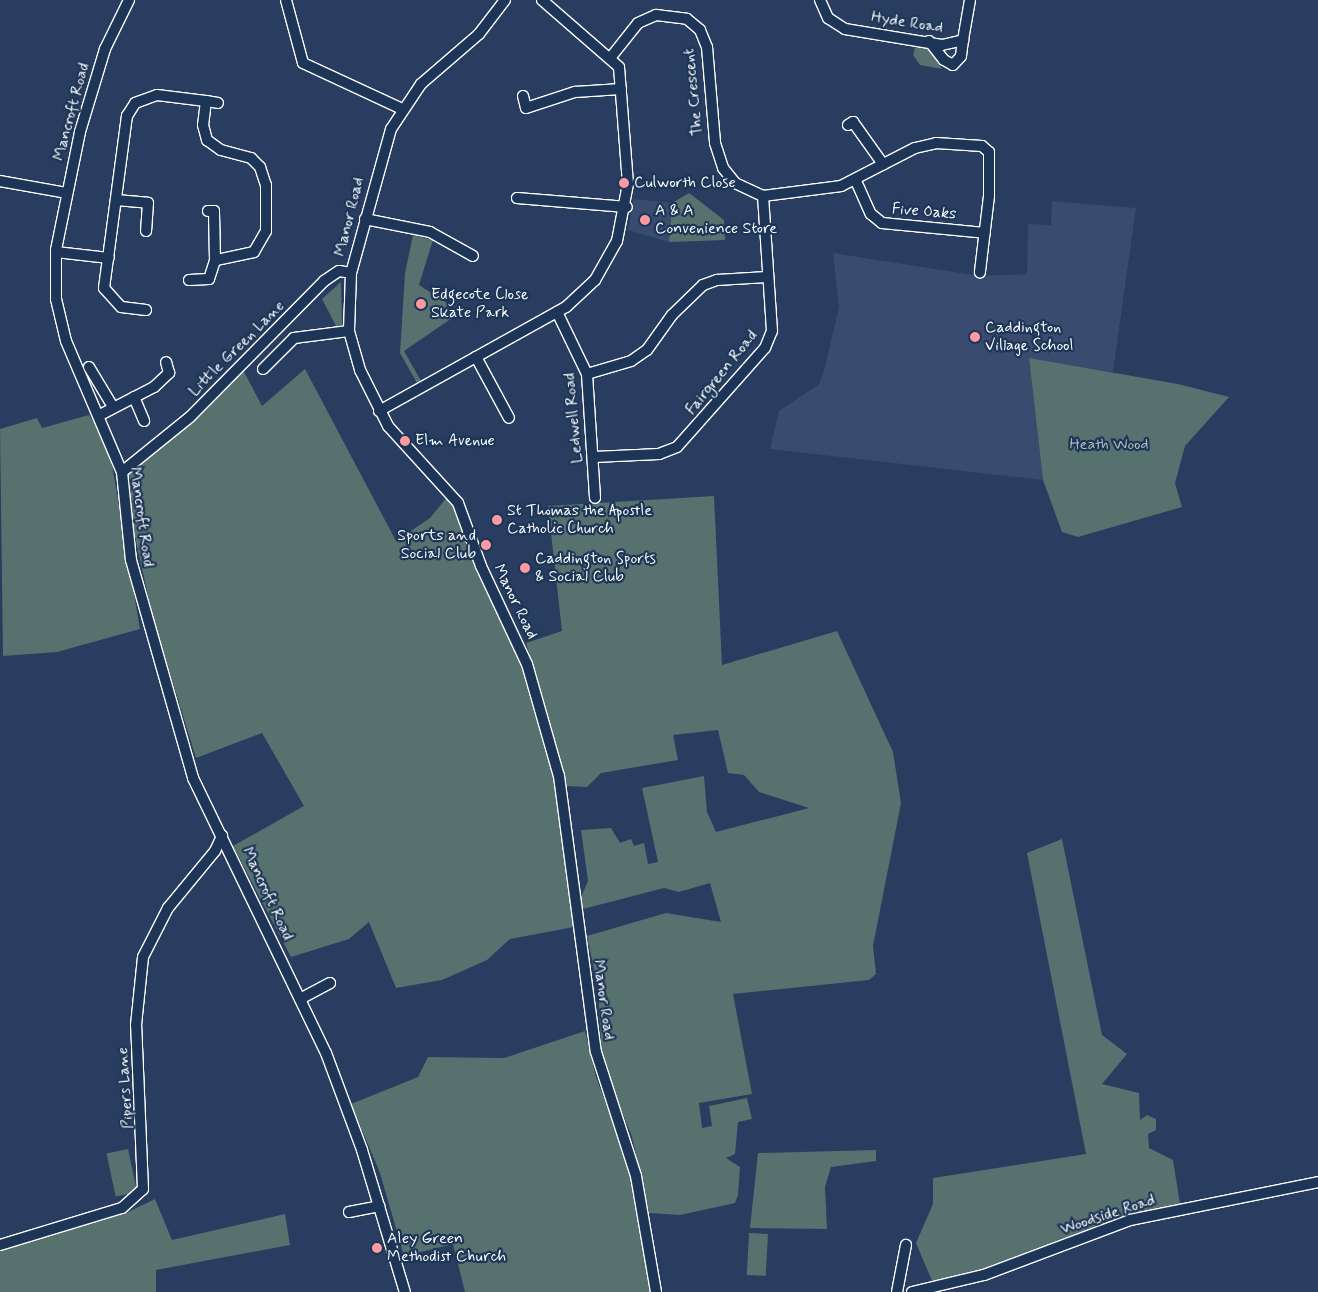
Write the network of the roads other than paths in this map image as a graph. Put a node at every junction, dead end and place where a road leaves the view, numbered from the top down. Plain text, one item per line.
1 (129, 0) edge
2 (286, 0) edge
3 (505, 0) edge
4 (542, 0) edge
5 (820, 0) edge
6 (970, 0) edge
7 (963, 40) junction
8 (929, 41) junction
9 (611, 57) junction
10 (621, 89) junction
11 (523, 96) dead end
12 (206, 102) junction
13 (218, 103) dead end
14 (402, 109) junction
15 (853, 122) dead end
16 (269, 162) dead end
17 (257, 163) junction
18 (883, 164) junction
19 (0, 181) edge
20 (856, 181) junction
21 (67, 193) junction
22 (763, 196) junction
23 (517, 198) dead end
24 (116, 200) junction
25 (627, 207) junction
26 (214, 211) dead end
27 (365, 219) junction
28 (146, 231) dead end
29 (985, 233) junction
30 (56, 252) junction
31 (473, 256) dead end
32 (109, 258) junction
33 (215, 260) junction
34 (980, 272) dead end
35 (351, 273) junction
36 (767, 277) junction
37 (189, 280) dead end
38 (146, 310) dead end
39 (557, 312) junction
40 (349, 331) junction
41 (476, 358) junction
42 (166, 362) dead end
43 (89, 367) dead end
44 (263, 369) dead end
45 (587, 374) junction
46 (134, 397) junction
47 (113, 407) junction
48 (379, 411) junction
49 (100, 415) junction
50 (509, 418) dead end
51 (144, 421) dead end
52 (594, 457) junction
53 (122, 472) junction
54 (595, 498) dead end
55 (222, 836) junction
56 (229, 850) junction
57 (215, 851) junction
58 (330, 983) dead end
59 (300, 999) junction
60 (1318, 1182) edge
61 (379, 1206) junction
62 (349, 1212) dead end
63 (0, 1245) edge
64 (906, 1245) dead end
65 (404, 1292) edge
66 (656, 1292) edge
67 (897, 1292) edge
68 (912, 1292) edge

1 - 21 street, Mancroft Road
2 - 14 street
3 - 14 street, Manor Road
4 - 9 street
5 - 8 street, Hyde Road
6 - 7 street, Hyde Road
7 - 8 street, Hyde Road
7 - 8 street
9 - 10 street
9 - 22 street, The Crescent
10 - 11 street
10 - 25 street
12 - 13 street
12 - 17 street
12 - 24 street
14 - 27 street, Manor Road
15 - 18 street
16 - 17 street
17 - 33 street
18 - 20 street
18 - 29 street
19 - 21 street
20 - 22 street
20 - 29 street, Five Oaks
21 - 30 street, Mancroft Road
22 - 36 street, Fairgreen Road
23 - 25 street
24 - 28 street
24 - 32 street
25 - 39 street
26 - 33 street
27 - 31 street
27 - 35 street, Manor Road
29 - 34 street
30 - 32 street
30 - 49 street, Mancroft Road
32 - 38 street
33 - 37 street
35 - 40 street, Manor Road
35 - 53 street, Little Green Lane
36 - 45 street
36 - 52 street, Fairgreen Road
39 - 41 street
39 - 45 street, Ledwell Road
40 - 44 street
40 - 48 street, Manor Road
41 - 48 street
41 - 50 street
42 - 46 street
43 - 47 street
45 - 52 street, Ledwell Road
46 - 47 street
46 - 51 street
47 - 49 street
48 - 66 street, Manor Road
49 - 53 street, Mancroft Road
52 - 54 street, Ledwell Road
53 - 55 street, Mancroft Road
55 - 56 street, Mancroft Road
55 - 57 street, Pipers Lane
56 - 57 street
56 - 59 street, Mancroft Road
57 - 63 street, Pipers Lane
58 - 59 street
59 - 61 street, Mancroft Road
60 - 68 street, Woodside Road
61 - 62 street
61 - 65 street, Mancroft Road
64 - 67 street

